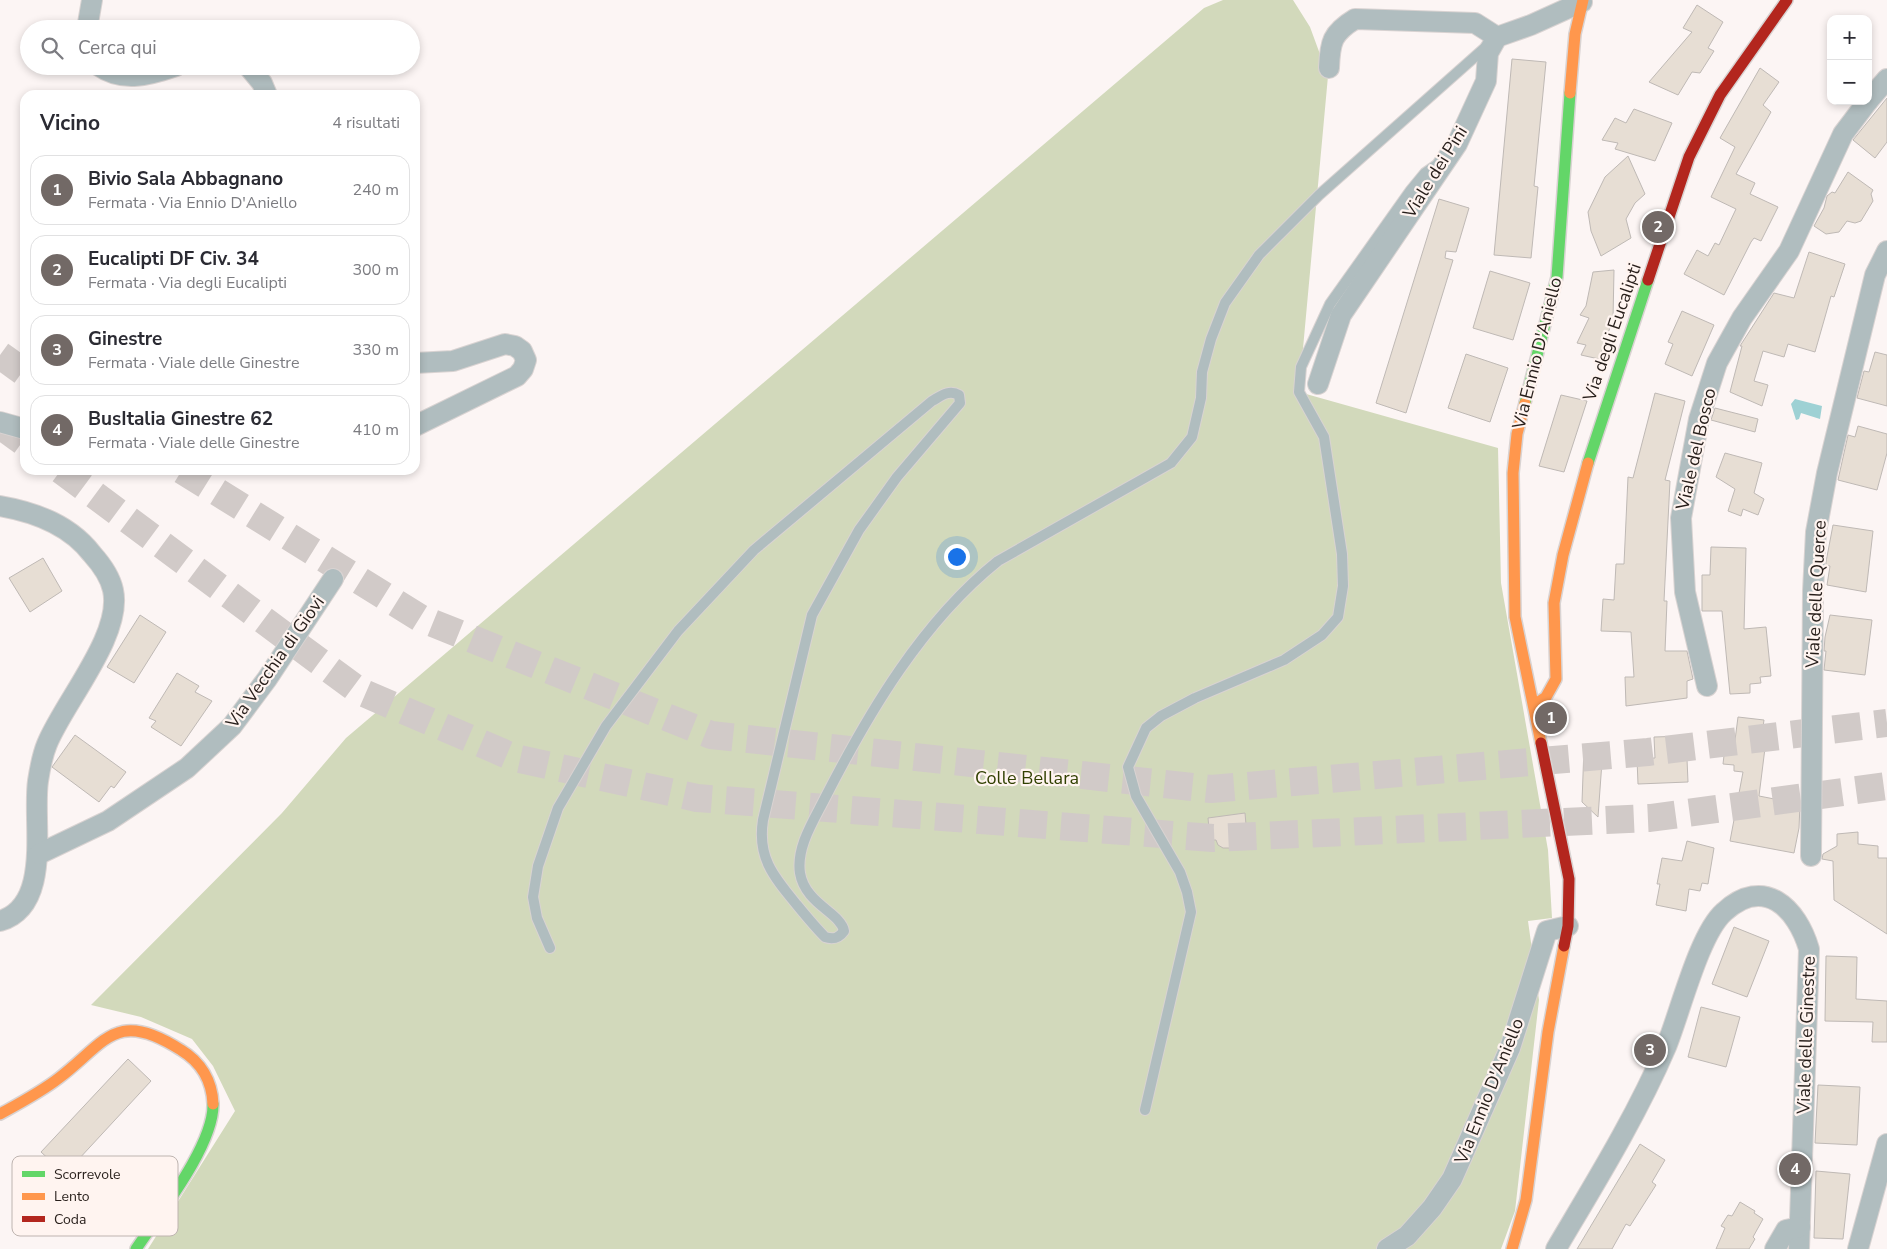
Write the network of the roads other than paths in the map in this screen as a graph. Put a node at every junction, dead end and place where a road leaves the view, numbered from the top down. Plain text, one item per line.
1 (92, 0) edge
2 (1787, 0) edge
3 (1583, 1) edge
4 (89, 20) edge
5 (1497, 37) junction
6 (1329, 68) dead end
7 (123, 75) edge
8 (140, 75) edge
9 (255, 75) edge
10 (1887, 79) edge
11 (265, 90) edge
12 (1872, 96) edge
13 (1865, 105) edge
14 (1443, 163) junction
15 (1887, 251) edge
16 (420, 363) edge
17 (1318, 384) dead end
18 (0, 422) edge
19 (420, 424) edge
20 (20, 428) edge
21 (0, 506) edge
22 (333, 579) dead end
23 (1708, 686) dead end
24 (1534, 705) junction
25 (39, 854) junction
26 (1811, 856) dead end
27 (0, 921) edge
28 (1568, 926) junction
29 (550, 948) dead end
30 (1145, 1110) dead end
31 (0, 1114) edge
32 (1887, 1144) edge
33 (178, 1184) edge
34 (1800, 1227) junction
35 (144, 1236) edge
36 (136, 1249) edge
37 (1387, 1249) edge
38 (1512, 1249) edge
39 (1556, 1249) edge
40 (1775, 1249) edge
41 (1799, 1249) edge
42 (1858, 1249) edge

1 - 4 street
2 - 24 street, Via degli Eucalipti
3 - 5 street
3 - 24 street, Via Ennio D'Aniello
5 - 6 street
5 - 14 street, Viale dei Pini
5 - 29 lane
7 - 8 street
9 - 11 street
10 - 12 street, Viale del Bosco
13 - 23 street, Viale del Bosco
14 - 17 street, Viale dei Pini
14 - 30 lane
15 - 26 street, Viale delle Querce
16 - 19 street
18 - 20 street
21 - 25 street
22 - 25 street, Via Vecchia di Giovi
24 - 28 street, Via Ennio D'Aniello
25 - 27 street
28 - 37 street, Via Ennio D'Aniello
28 - 38 street, Via Ennio D'Aniello
31 - 33 street
32 - 42 street
34 - 39 street, Viale delle Ginestre
34 - 40 street
34 - 41 street, Viale delle Ginestre
35 - 36 street

